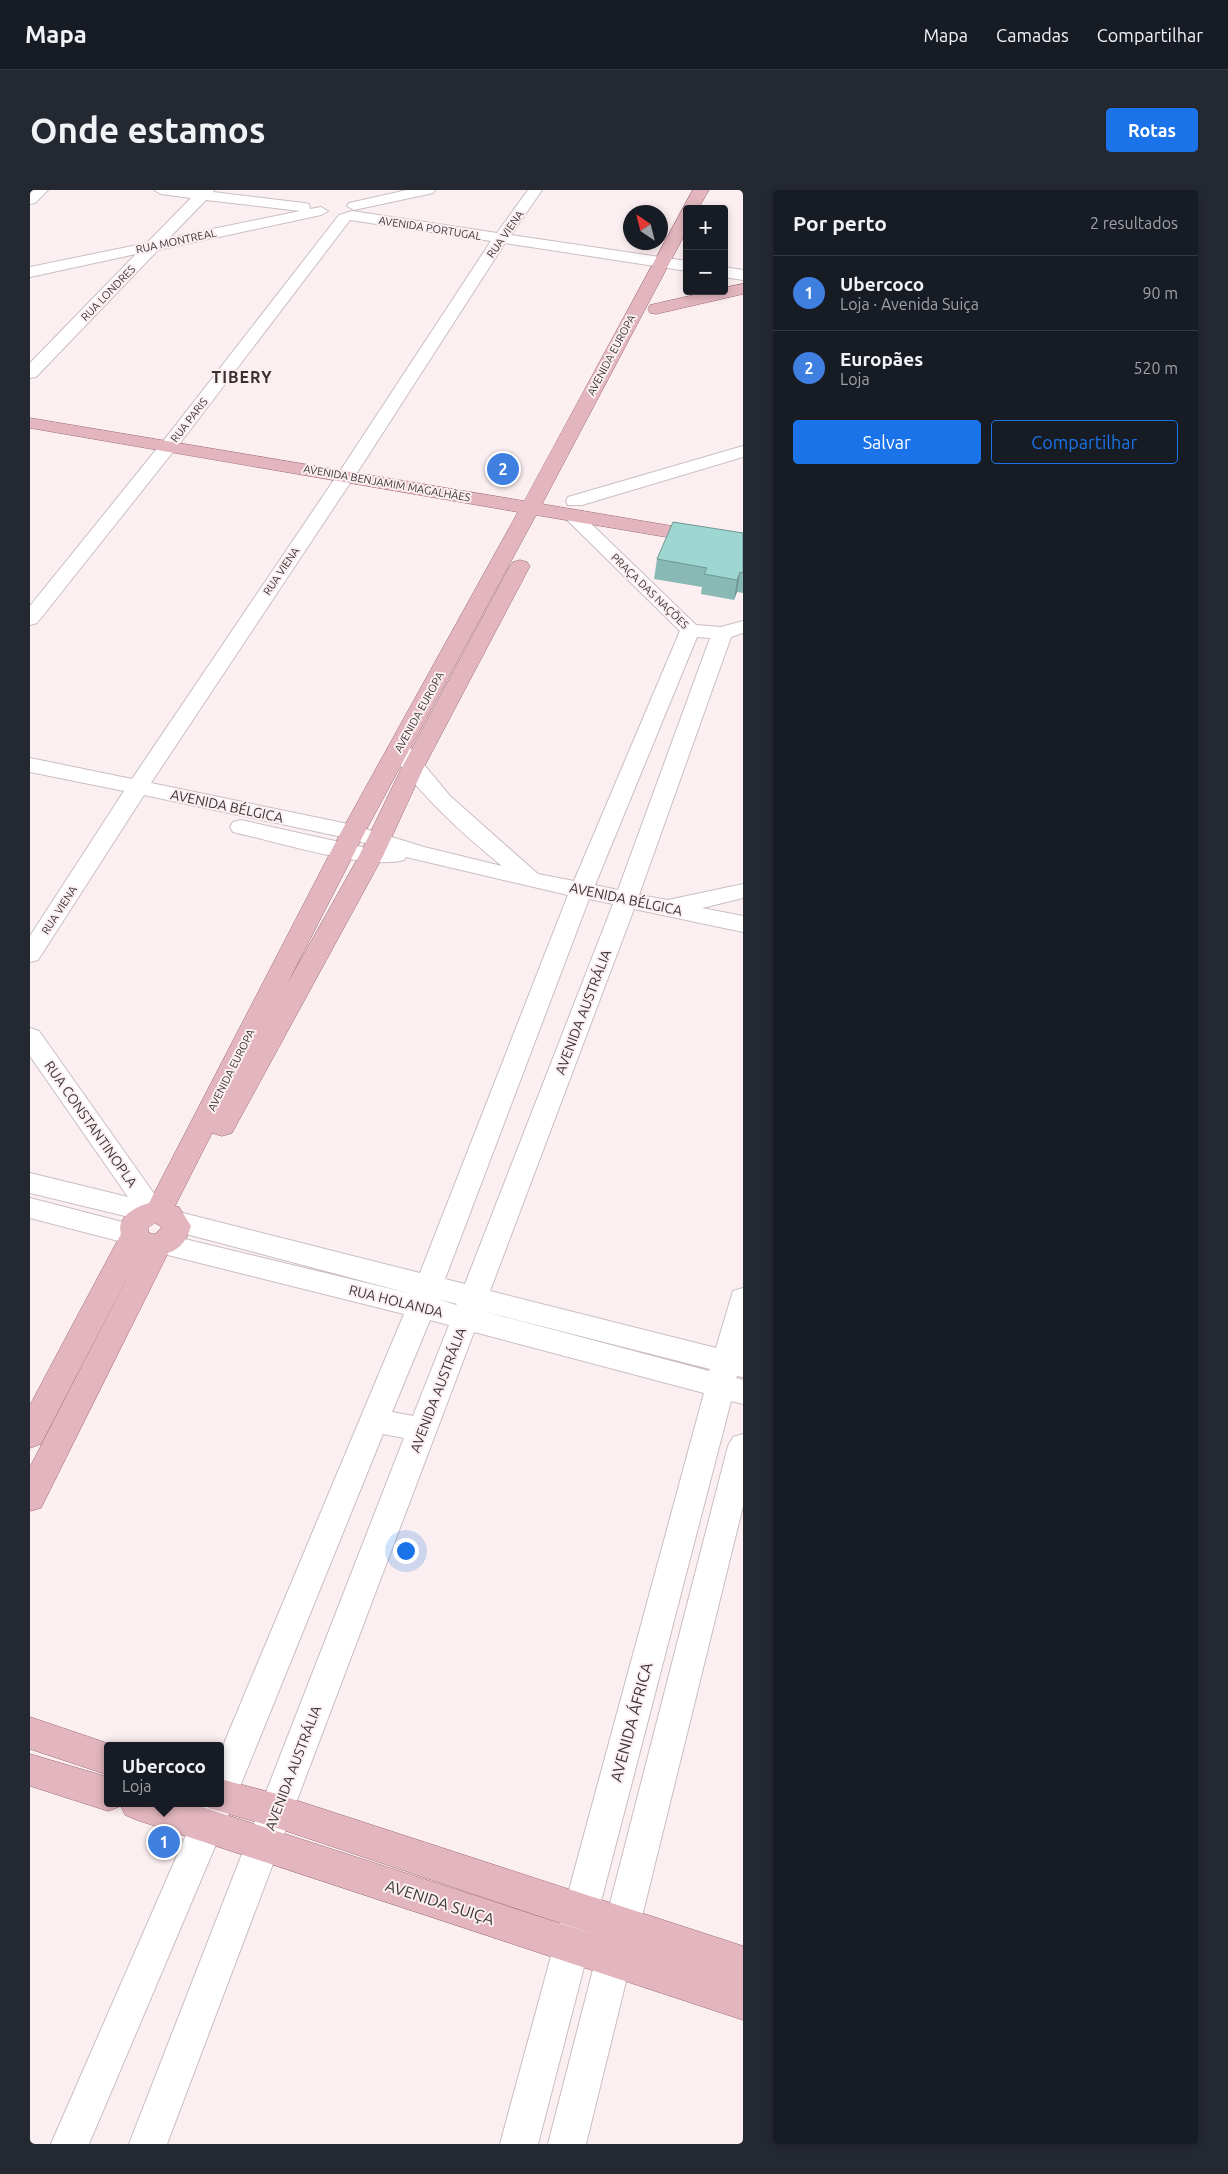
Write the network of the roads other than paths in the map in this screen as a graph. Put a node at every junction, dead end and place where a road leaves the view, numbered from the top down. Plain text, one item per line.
1 (41, 190) edge
2 (161, 190) edge
3 (363, 190) edge
4 (428, 190) edge
5 (535, 190) edge
6 (701, 190) edge
7 (205, 193) edge
8 (30, 200) edge
9 (692, 205) edge
10 (340, 209) junction
11 (683, 222) edge
12 (500, 239) junction
13 (154, 245) junction
14 (683, 261) edge
15 (660, 262) junction
16 (683, 263) edge
17 (30, 272) edge
18 (728, 273) edge
19 (743, 275) edge
20 (743, 289) edge
21 (656, 309) junction
22 (638, 343) dead end
23 (30, 374) edge
24 (30, 408) edge
25 (30, 423) edge
26 (173, 440) junction
27 (743, 451) edge
28 (350, 469) junction
29 (553, 505) junction
30 (687, 527) junction
31 (743, 529) edge
32 (743, 544) edge
33 (30, 619) edge
34 (690, 630) junction
35 (732, 630) edge
36 (399, 749) junction
37 (30, 766) edge
38 (412, 769) junction
39 (30, 782) edge
40 (134, 795) junction
41 (348, 841) junction
42 (375, 847) junction
43 (533, 879) junction
44 (581, 891) junction
45 (743, 891) edge
46 (626, 900) junction
47 (667, 907) junction
48 (743, 924) edge
49 (30, 954) edge
50 (30, 1037) edge
51 (30, 1183) edge
52 (30, 1208) edge
53 (155, 1226) junction
54 (425, 1297) junction
55 (743, 1299) edge
56 (469, 1308) junction
57 (733, 1377) edge
58 (375, 1420) junction
59 (422, 1430) junction
60 (30, 1435) edge
61 (743, 1446) edge
62 (30, 1498) edge
63 (631, 1723) junction
64 (672, 1732) junction
65 (30, 1733) edge
66 (104, 1758) edge
67 (30, 1770) edge
68 (224, 1786) edge
69 (104, 1793) edge
70 (224, 1806) edge
71 (215, 1807) edge
72 (218, 1807) edge
73 (277, 1811) junction
74 (263, 1844) junction
75 (623, 1924) junction
76 (576, 1929) junction
77 (614, 1958) junction
78 (743, 1965) edge
79 (743, 2001) edge
80 (70, 2144) edge
81 (148, 2144) edge
82 (519, 2144) edge
83 (567, 2144) edge

1 - 8 street
2 - 7 street, AVENIDA PORTUGAL
3 - 10 street, RUA PARIS
4 - 10 street, RUA MONTREAL
5 - 12 street, RUA VIENA
6 - 9 main road
7 - 10 street, AVENIDA PORTUGAL
7 - 13 street, RUA LONDRES
10 - 12 street, AVENIDA PORTUGAL
10 - 13 street, RUA MONTREAL
10 - 26 street, RUA PARIS
11 - 15 main road, AVENIDA EUROPA
12 - 15 street, AVENIDA PORTUGAL
12 - 28 street, RUA VIENA
13 - 17 street, RUA MONTREAL
13 - 23 street, RUA LONDRES
14 - 15 street, AVENIDA PORTUGAL
15 - 29 main road, AVENIDA EUROPA
16 - 21 main road, AVENIDA EUROPA
18 - 19 street
20 - 21 main road
21 - 22 main road, AVENIDA EUROPA
24 - 26 main road, AVENIDA BENJAMIM MAGALHÃES
25 - 26 main road, AVENIDA BENJAMIM MAGALHÃES
26 - 28 main road, AVENIDA BENJAMIM MAGALHÃES
26 - 33 street, RUA PARIS
27 - 29 street
28 - 29 main road, AVENIDA BENJAMIM MAGALHÃES
28 - 40 street, RUA VIENA
29 - 30 main road, AVENIDA BENJAMIM MAGALHÃES
29 - 34 street, PRAÇA DAS NAÇÕES
29 - 36 main road, AVENIDA EUROPA
29 - 38 main road, AVENIDA EUROPA
30 - 31 main road, AVENIDA BENJAMIM MAGALHÃES
30 - 32 main road, AVENIDA BENJAMIM MAGALHÃES
34 - 35 street, PRAÇA DAS NAÇÕES
34 - 44 street
35 - 46 street, AVENIDA AUSTRÁLIA
36 - 38 street
36 - 41 main road, AVENIDA EUROPA
37 - 40 street, AVENIDA BÉLGICA
38 - 42 main road, AVENIDA EUROPA
38 - 43 street
39 - 40 street, AVENIDA BÉLGICA
40 - 41 street, AVENIDA BÉLGICA
40 - 49 street, RUA VIENA
41 - 42 street, AVENIDA BÉLGICA
41 - 53 main road, AVENIDA EUROPA
42 - 43 street, AVENIDA BÉLGICA
42 - 53 main road, AVENIDA EUROPA
43 - 44 street, AVENIDA BÉLGICA
44 - 46 street, AVENIDA BÉLGICA
44 - 54 street
45 - 47 street
46 - 47 street, AVENIDA BÉLGICA
46 - 56 street, AVENIDA AUSTRÁLIA
47 - 48 street, AVENIDA BÉLGICA
50 - 53 street, RUA CONSTANTINOPLA
51 - 53 street, RUA HOLANDA
52 - 53 street, RUA HOLANDA
53 - 54 street, RUA HOLANDA
53 - 60 main road, AVENIDA EUROPA
53 - 62 main road, AVENIDA EUROPA
54 - 56 street, RUA HOLANDA
54 - 58 street
55 - 57 street, AVENIDA ÁFRICA
56 - 57 street, RUA HOLANDA
56 - 59 street, AVENIDA AUSTRÁLIA
57 - 63 street, AVENIDA ÁFRICA
58 - 59 street
58 - 68 street
59 - 73 street, AVENIDA AUSTRÁLIA
61 - 64 street
63 - 64 street
63 - 76 street, AVENIDA ÁFRICA
64 - 75 street
65 - 66 main road
67 - 69 main road
70 - 73 main road, AVENIDA SUIÇA
71 - 80 street
72 - 74 main road, AVENIDA SUIÇA
73 - 74 street, AVENIDA AUSTRÁLIA
73 - 76 main road, AVENIDA SUIÇA
74 - 76 main road, AVENIDA SUIÇA
74 - 81 street, AVENIDA AUSTRÁLIA
75 - 76 main road, AVENIDA SUIÇA
75 - 77 street
75 - 78 main road, AVENIDA SUIÇA
76 - 77 main road, AVENIDA SUIÇA
76 - 82 street, AVENIDA ÁFRICA
77 - 79 main road, AVENIDA SUIÇA
77 - 83 street

